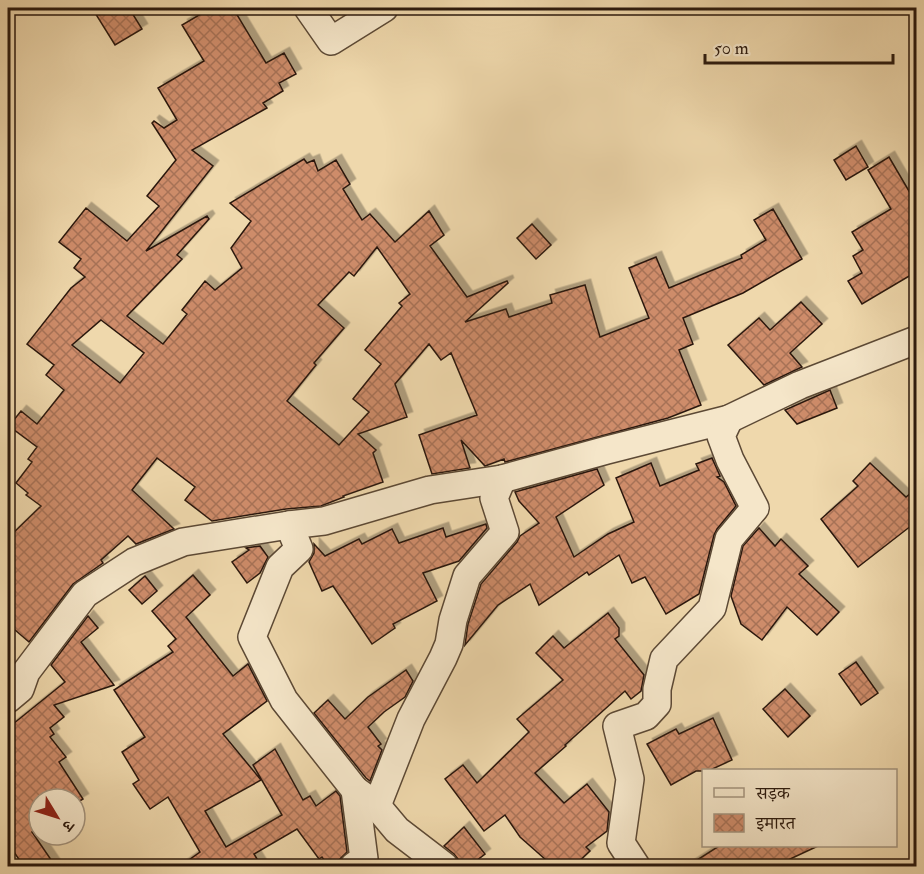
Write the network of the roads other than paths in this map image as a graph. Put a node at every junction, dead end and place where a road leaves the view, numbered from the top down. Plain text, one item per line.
1 (308, 8) edge
2 (384, 8) edge
3 (916, 340) edge
4 (729, 419) junction
5 (502, 479) junction
6 (289, 525) junction
7 (8, 699) edge
8 (365, 798) junction
9 (354, 867) edge
10 (444, 867) edge
11 (636, 867) edge

1 - 2 street
3 - 4 street
4 - 5 street
4 - 11 street
5 - 6 street
5 - 8 street
6 - 7 street
6 - 8 street
8 - 9 street
8 - 10 street

